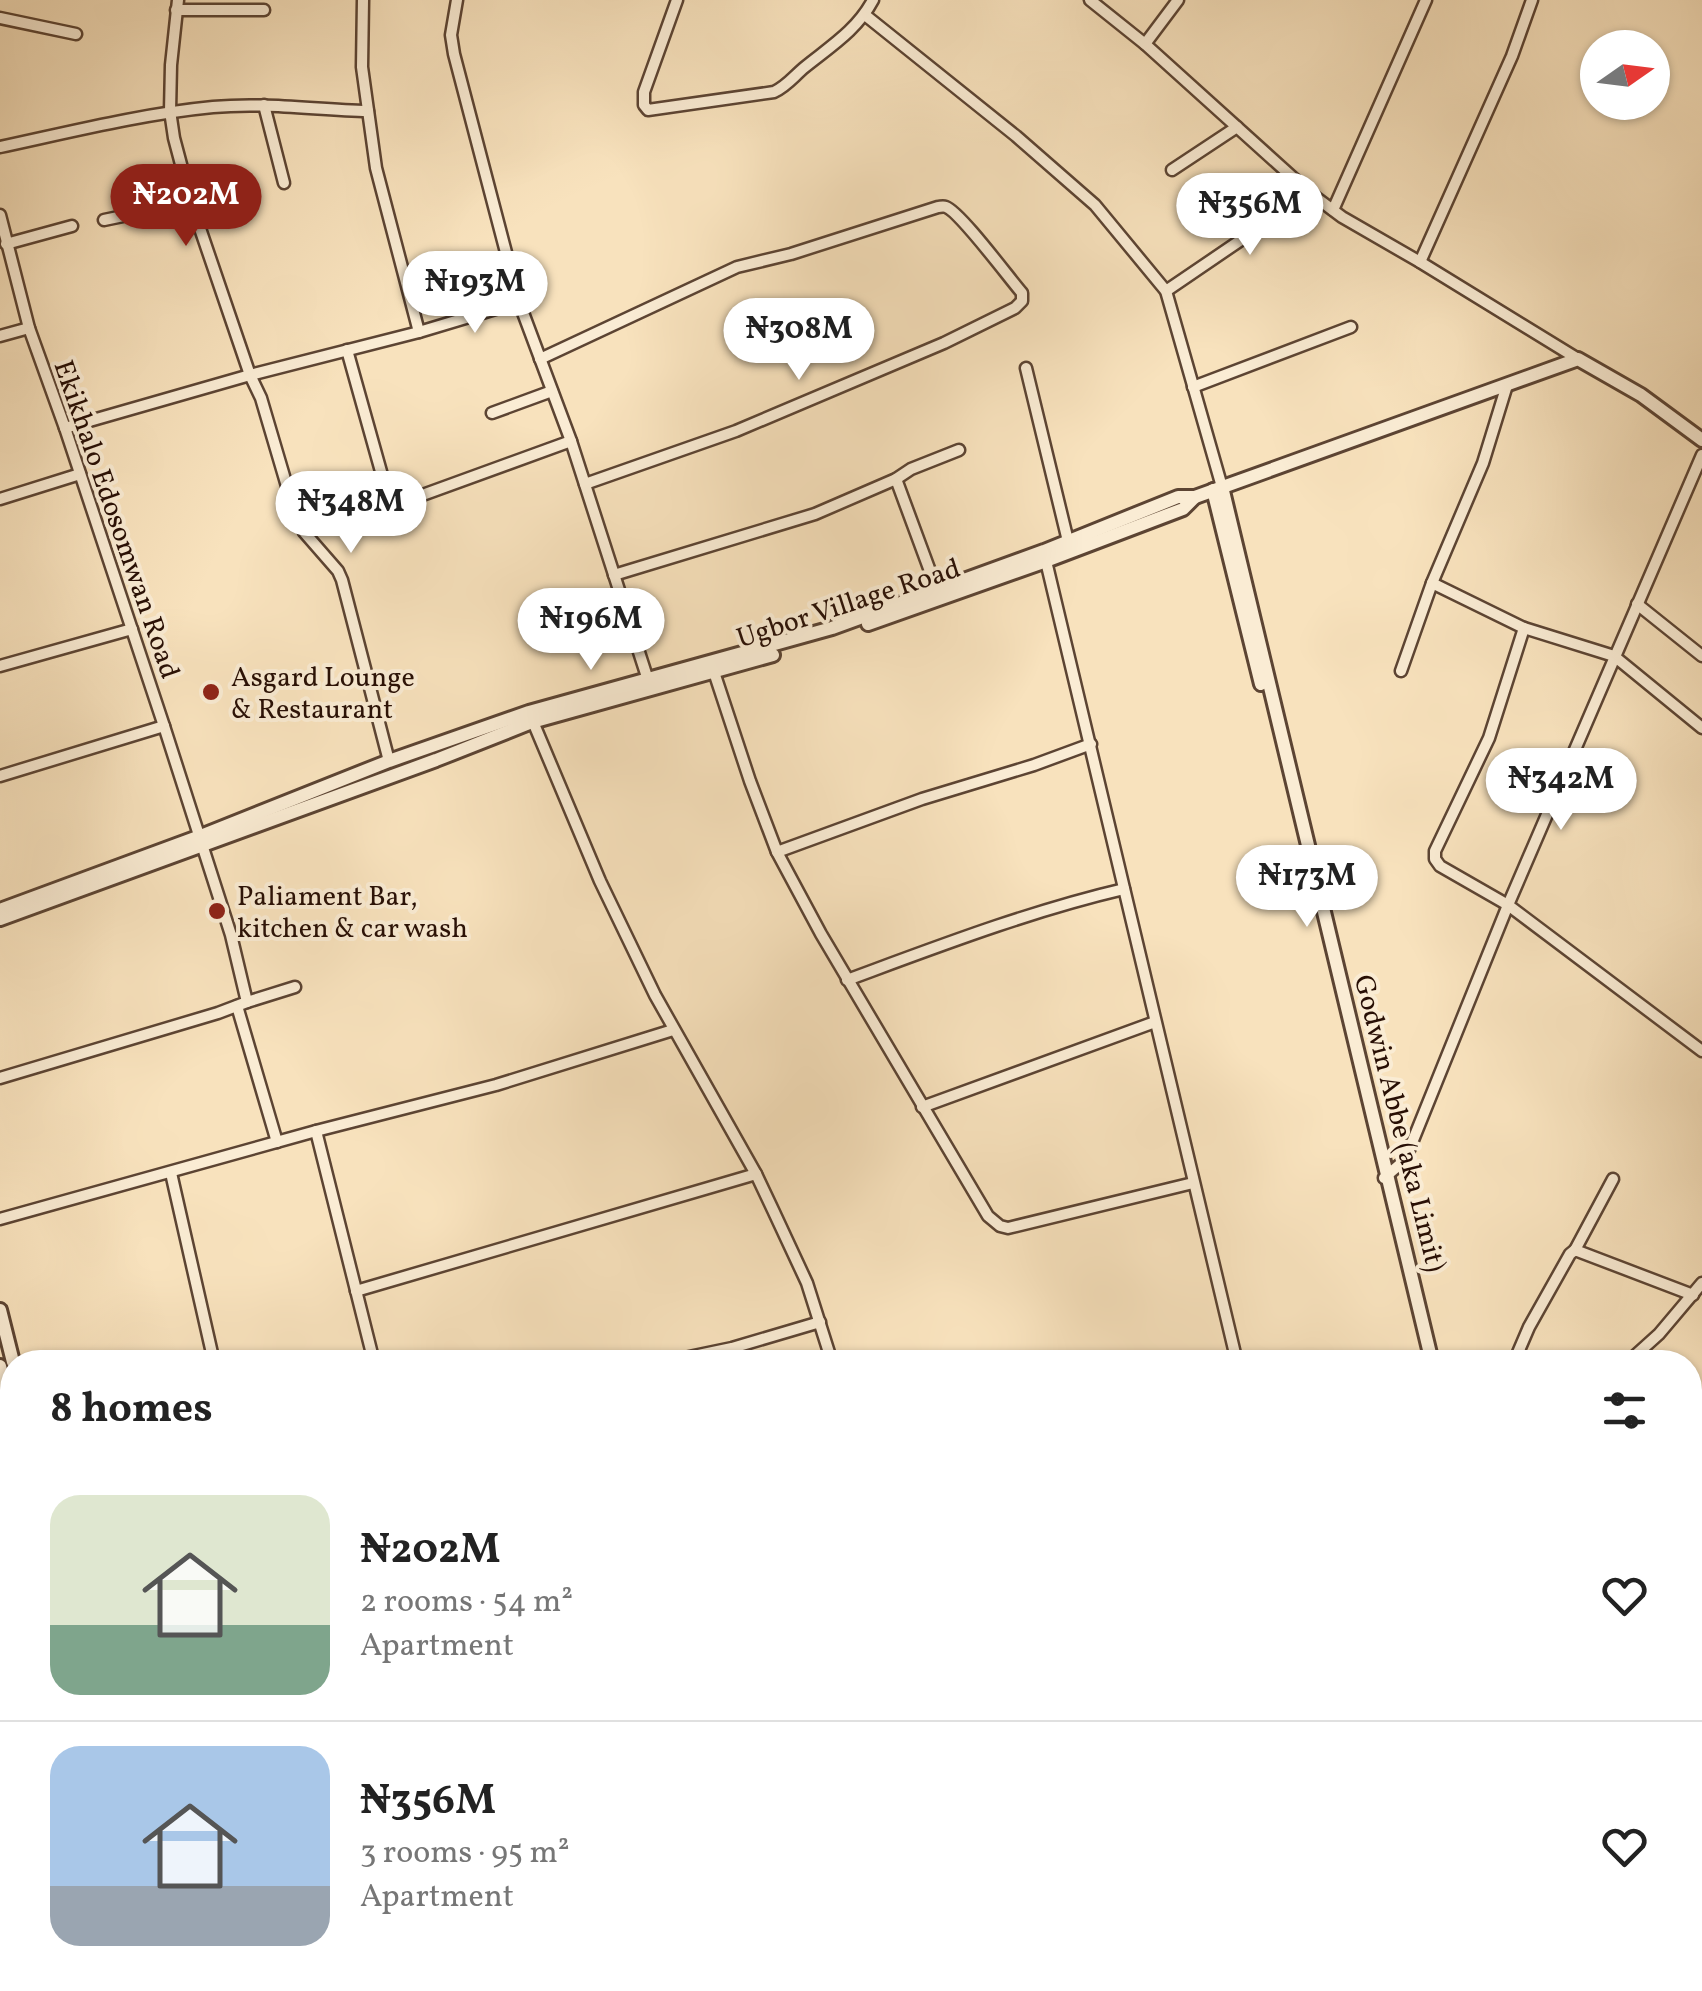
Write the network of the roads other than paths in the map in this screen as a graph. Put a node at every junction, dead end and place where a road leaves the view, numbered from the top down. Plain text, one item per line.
1 (363, 0) edge
2 (457, 0) edge
3 (677, 0) edge
4 (874, 0) edge
5 (1090, 0) edge
6 (1178, 0) edge
7 (1426, 0) edge
8 (1532, 0) edge
9 (177, 5) edge
10 (264, 10) dead end
11 (865, 15) junction
12 (0, 18) edge
13 (76, 34) dead end
14 (1145, 44) junction
15 (264, 105) junction
16 (368, 111) junction
17 (170, 112) junction
18 (1237, 127) junction
19 (0, 148) edge
20 (1172, 170) dead end
21 (284, 183) dead end
22 (1310, 192) junction
23 (191, 202) junction
24 (1333, 210) junction
25 (0, 215) edge
26 (104, 220) dead end
27 (72, 226) dead end
28 (6, 244) junction
29 (1420, 262) junction
30 (1166, 291) junction
31 (518, 302) junction
32 (1351, 327) dead end
33 (30, 328) junction
34 (419, 332) junction
35 (0, 336) edge
36 (348, 350) junction
37 (540, 359) junction
38 (1578, 359) junction
39 (1026, 368) dead end
40 (250, 376) junction
41 (1507, 385) junction
42 (1193, 387) junction
43 (552, 392) junction
44 (492, 413) dead end
45 (65, 428) junction
46 (1702, 440) edge
47 (570, 441) junction
48 (960, 450) dead end
49 (1702, 455) edge
50 (80, 474) junction
51 (896, 480) junction
52 (585, 484) junction
53 (1217, 489) junction
54 (1195, 497) junction
55 (0, 498) edge
56 (1068, 541) junction
57 (1045, 556) junction
58 (614, 575) junction
59 (1432, 583) junction
60 (937, 590) junction
61 (1637, 604) junction
62 (1524, 628) junction
63 (132, 630) junction
64 (1614, 656) junction
65 (1702, 656) edge
66 (0, 666) edge
67 (713, 668) junction
68 (1401, 671) dead end
69 (648, 680) junction
70 (531, 717) junction
71 (164, 726) junction
72 (1702, 728) edge
73 (1091, 744) junction
74 (389, 761) junction
75 (0, 776) edge
76 (200, 842) junction
77 (777, 852) junction
78 (1124, 890) junction
79 (1508, 906) junction
80 (0, 910) edge
81 (0, 919) edge
82 (848, 980) junction
83 (295, 987) dead end
84 (242, 1004) junction
85 (1155, 1022) junction
86 (673, 1030) junction
87 (1702, 1051) edge
88 (0, 1078) edge
89 (922, 1107) junction
90 (316, 1131) junction
91 (277, 1142) junction
92 (171, 1173) junction
93 (756, 1174) junction
94 (1386, 1177) junction
95 (1613, 1179) dead end
96 (1193, 1183) junction
97 (0, 1218) edge
98 (1575, 1250) junction
99 (1702, 1283) edge
100 (356, 1291) junction
101 (1693, 1295) junction
102 (0, 1310) edge
103 (820, 1322) junction
104 (732, 1348) joint
105 (10, 1350) edge
106 (211, 1350) edge
107 (371, 1350) edge
108 (722, 1350) edge
109 (828, 1350) edge
110 (1234, 1350) edge
111 (1422, 1350) edge
112 (1429, 1350) edge
113 (1520, 1350) edge
114 (1641, 1350) edge

1 - 16 street
2 - 31 street
3 - 11 street
4 - 11 street
5 - 14 street
6 - 14 street
7 - 24 street
8 - 29 street
9 - 10 street
9 - 17 street
11 - 30 street
12 - 13 street
14 - 18 street
15 - 16 street
15 - 17 street
15 - 21 street
16 - 34 street
17 - 19 street
17 - 23 street
18 - 20 street
18 - 22 street
22 - 24 street
22 - 30 street
23 - 26 street
23 - 40 street
24 - 29 street
25 - 28 street, Ekikhalo Edosomwan Road
27 - 28 street
28 - 33 street, Ekikhalo Edosomwan Road
29 - 38 street
30 - 42 street
31 - 34 street
31 - 37 street
32 - 42 street
33 - 35 street
33 - 45 street, Ekikhalo Edosomwan Road
34 - 36 street
36 - 40 street
36 - 47 street
37 - 43 street
37 - 52 street
38 - 41 street, Ugbor Village Road
38 - 46 street
39 - 56 street
40 - 45 street
40 - 74 street
41 - 53 street, Ugbor Village Road
41 - 59 street
42 - 53 street
43 - 44 street
43 - 47 street
45 - 50 street, Ekikhalo Edosomwan Road
47 - 52 street
48 - 51 street
49 - 61 street
50 - 55 street
50 - 63 street, Ekikhalo Edosomwan Road
51 - 58 street
51 - 60 street
52 - 58 street
53 - 54 street, Ugbor Village Road
53 - 94 street, Godwin Abbe (aka Limit)
54 - 56 street, Ugbor Village Road
54 - 57 street, Ugbor Village Road
56 - 57 street, Ugbor Village Road
57 - 60 street, Ugbor Village Road
57 - 67 street, Ugbor Village Road
57 - 73 street
58 - 69 street
59 - 62 street
59 - 68 street
60 - 67 street, Ugbor Village Road
61 - 64 street
61 - 65 street
62 - 64 street
62 - 79 street
63 - 66 street
63 - 71 street, Ekikhalo Edosomwan Road
64 - 72 street
64 - 79 street
67 - 69 street, Ugbor Village Road
67 - 70 street, Ugbor Village Road
67 - 77 street
69 - 70 street, Ugbor Village Road
70 - 74 street, Ugbor Village Road
70 - 76 street, Ugbor Village Road
70 - 86 street
71 - 75 street
71 - 76 street, Ekikhalo Edosomwan Road
73 - 77 street
73 - 78 street
74 - 76 street, Ugbor Village Road
76 - 80 street, Ugbor Village Road
76 - 81 street, Ugbor Village Road
76 - 84 street, Ekikhalo Edosomwan Road
77 - 82 street
78 - 82 street
78 - 85 street
79 - 87 street
79 - 94 street
82 - 89 street
83 - 84 street
84 - 88 street
84 - 91 street, Ekikhalo Edosomwan Road
85 - 89 street
85 - 96 street
86 - 90 street
86 - 93 street
89 - 96 street
90 - 91 street
90 - 100 street
91 - 92 street
92 - 97 street
92 - 106 street
93 - 100 street
93 - 103 street
94 - 111 street, Godwin Abbe (aka Limit)
94 - 112 street, Godwin Abbe (aka Limit)
95 - 98 street
96 - 110 street
98 - 101 street
98 - 113 street
99 - 101 street
100 - 107 street
101 - 114 street
102 - 105 street
103 - 104 street
103 - 109 street
104 - 108 street

